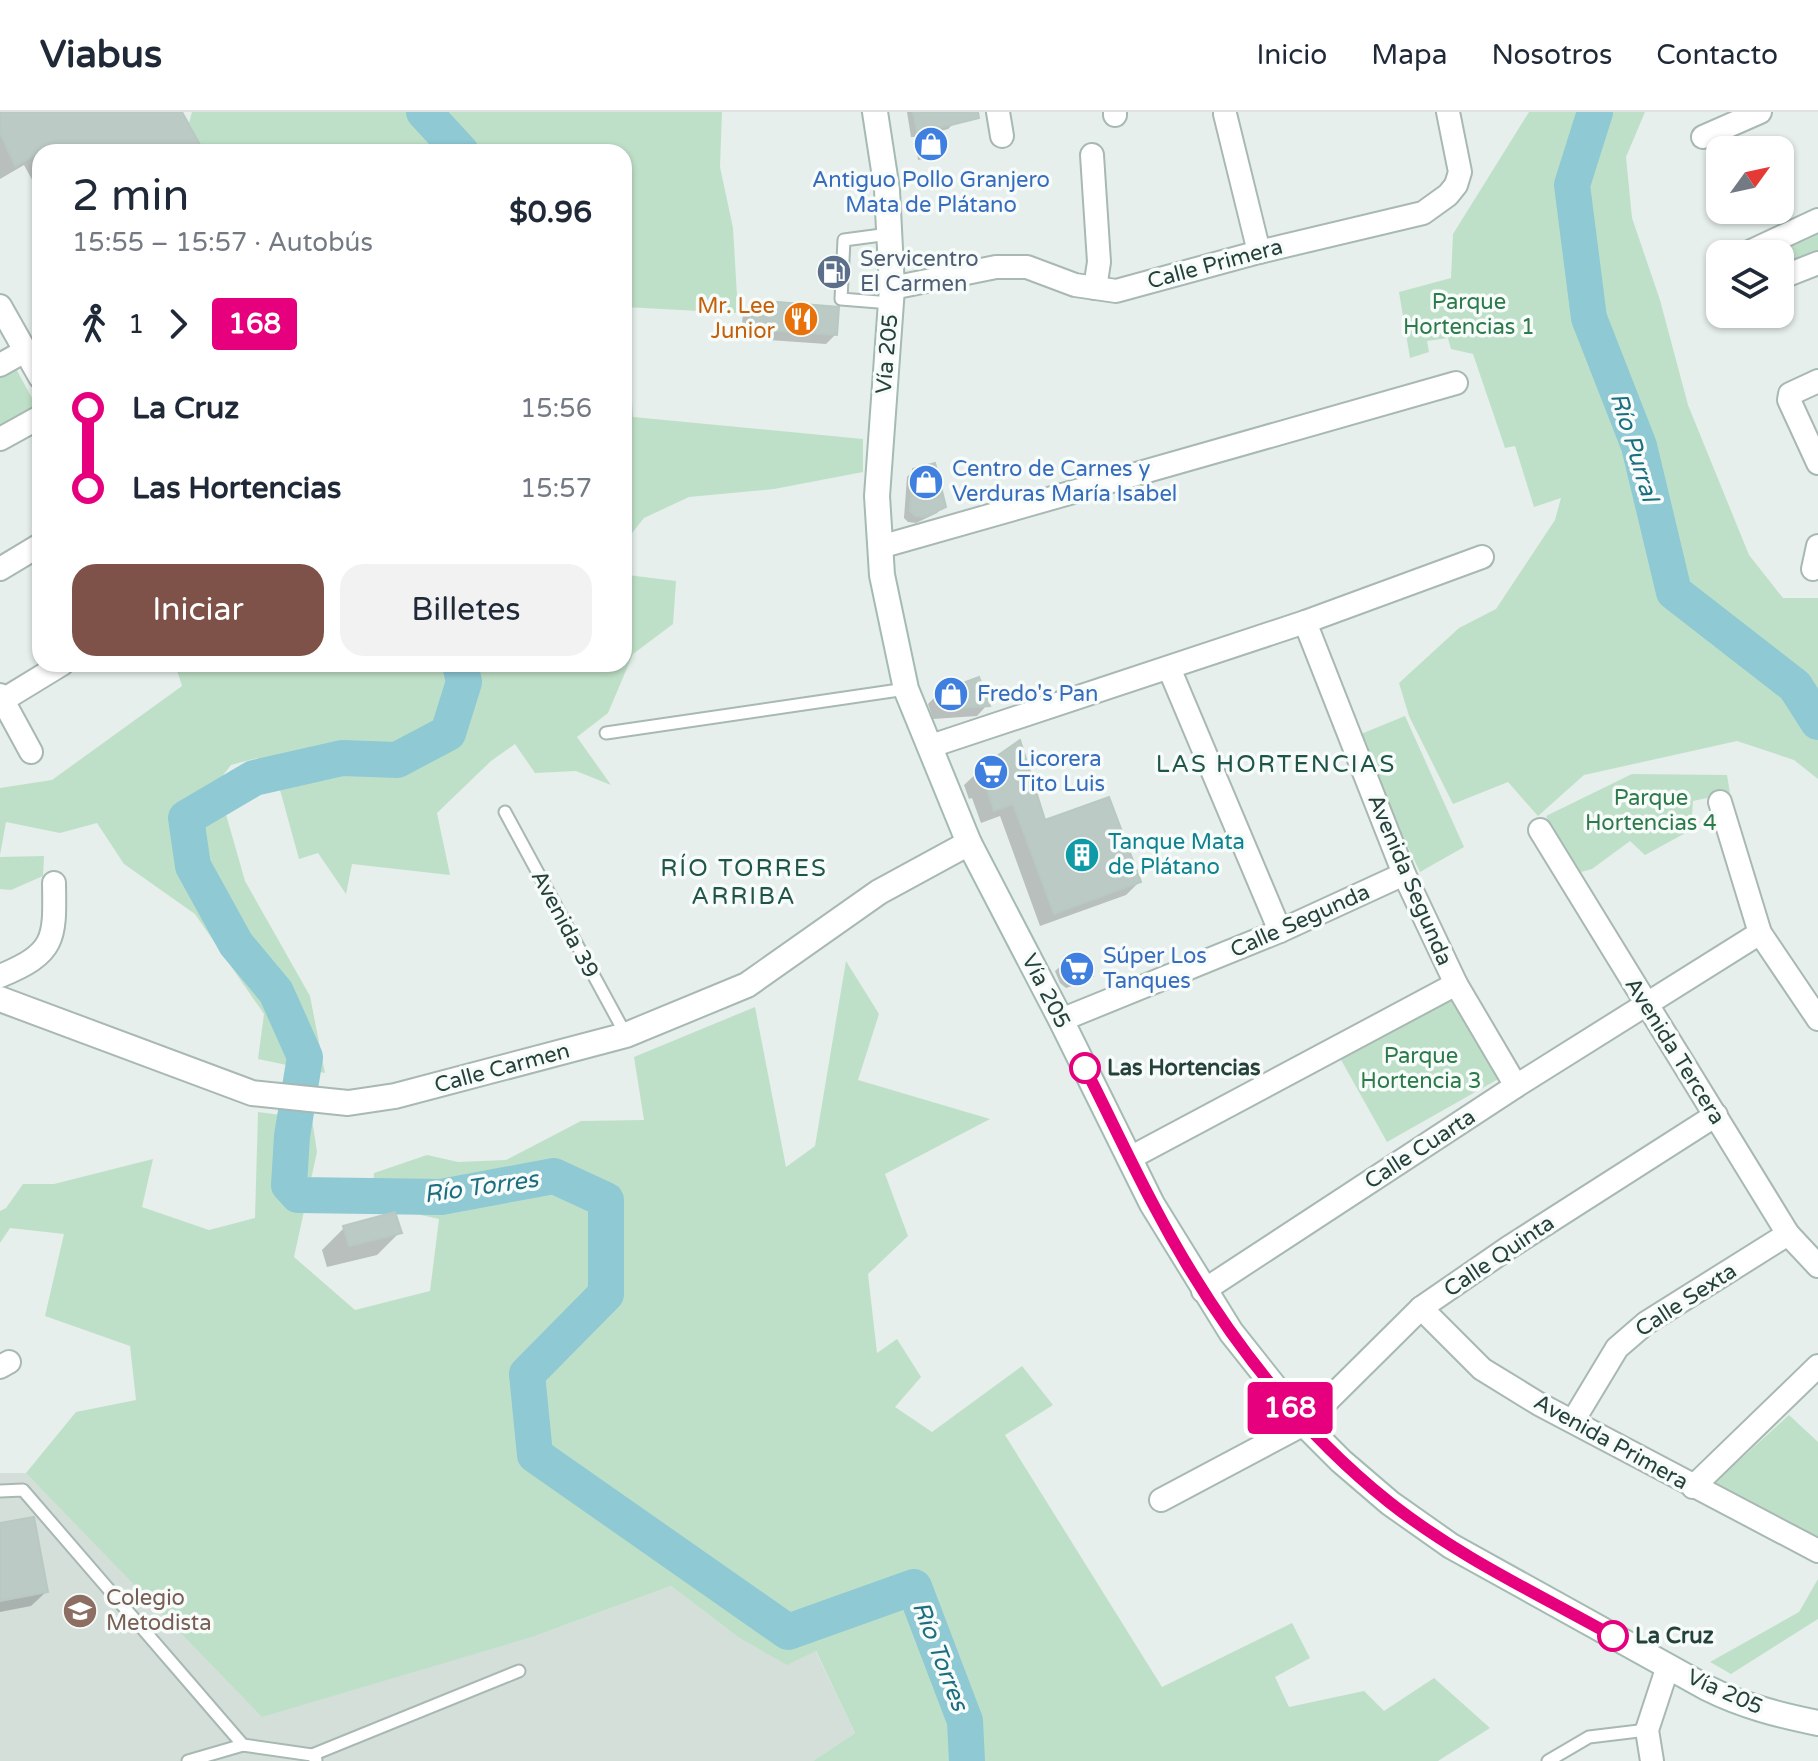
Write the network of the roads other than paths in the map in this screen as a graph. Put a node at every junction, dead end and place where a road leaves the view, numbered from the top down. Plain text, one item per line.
1 (875, 112) edge
2 (998, 112) edge
3 (1448, 112) edge
4 (1760, 112) edge
5 (1225, 114) edge
6 (1002, 136) dead end
7 (1703, 137) dead end
8 (1092, 155) dead end
9 (1818, 220) edge
10 (889, 233) junction
11 (1775, 240) edge
12 (1259, 252) junction
13 (1818, 263) edge
14 (1794, 272) edge
15 (1095, 288) junction
16 (892, 296) junction
17 (0, 306) edge
18 (25, 351) junction
19 (32, 363) edge
20 (0, 365) edge
21 (1818, 381) edge
22 (1456, 383) dead end
23 (32, 421) edge
24 (0, 439) edge
25 (1818, 463) edge
26 (1818, 546) edge
27 (880, 547) junction
28 (32, 550) edge
29 (1482, 557) dead end
30 (0, 569) edge
31 (1813, 569) dead end
32 (1305, 622) junction
33 (1169, 668) junction
34 (48, 672) edge
35 (906, 689) junction
36 (1, 698) edge
37 (606, 733) dead end
38 (931, 746) junction
39 (31, 752) dead end
40 (1720, 802) dead end
41 (505, 812) dead end
42 (1540, 830) dead end
43 (969, 843) junction
44 (1404, 874) junction
45 (54, 883) dead end
46 (1280, 931) junction
47 (1760, 933) junction
48 (0, 976) edge
49 (1456, 984) junction
50 (0, 999) edge
51 (1646, 1005) junction
52 (1818, 1019) edge
53 (1061, 1020) junction
54 (626, 1035) junction
55 (1516, 1086) junction
56 (1716, 1115) junction
57 (1130, 1158) junction
58 (1788, 1234) junction
59 (1818, 1266) edge
60 (1203, 1291) junction
61 (1421, 1308) junction
62 (1818, 1366) edge
63 (1573, 1421) junction
64 (1304, 1424) junction
65 (1693, 1487) junction
66 (0, 1491) edge
67 (1161, 1500) dead end
68 (1818, 1551) edge
69 (1668, 1666) junction
70 (519, 1671) dead end
71 (1818, 1723) edge
72 (1647, 1730) junction
73 (243, 1745) junction
74 (314, 1758) edge
75 (188, 1761) edge
76 (1548, 1761) edge
77 (1652, 1761) edge

1 - 10 main road, Vía 205
2 - 6 street
3 - 12 street, Calle Primera
4 - 7 street
5 - 12 street
8 - 15 street
9 - 11 street
10 - 16 main road, Vía 205
10 - 16 lane
12 - 15 street, Calle Primera
13 - 14 street
15 - 16 street, Calle Primera
16 - 27 main road, Vía 205
17 - 18 street
18 - 19 street
18 - 20 street
21 - 25 street
22 - 27 street
23 - 24 street
26 - 31 street
27 - 35 main road, Vía 205
28 - 30 street
29 - 32 street
32 - 33 street
32 - 44 street, Avenida Segunda
33 - 38 street
33 - 46 street
34 - 36 street
35 - 37 lane
35 - 38 main road, Vía 205
36 - 39 street
38 - 43 main road, Vía 205
40 - 47 street
41 - 54 lane, Avenida 39
42 - 51 street, Avenida Tercera
43 - 53 main road, Vía 205
43 - 54 main road, Calle Carmen
44 - 46 street, Calle Segunda
44 - 49 street, Avenida Segunda
45 - 48 street
46 - 53 street, Calle Segunda
47 - 51 street, Calle Cuarta
47 - 52 street
49 - 55 street, Avenida Segunda
49 - 57 street
50 - 54 main road, Calle Carmen
51 - 55 street, Calle Cuarta
51 - 56 street, Avenida Tercera
53 - 57 main road, Vía 205
55 - 60 street, Calle Cuarta
56 - 58 street, Avenida Tercera
56 - 61 street, Calle Quinta
57 - 60 main road, Vía 205
58 - 59 street, Avenida Tercera
58 - 63 street, Calle Sexta
60 - 64 main road, Vía 205
61 - 63 street, Avenida Primera
61 - 64 street, Calle Quinta
62 - 65 street
63 - 65 street, Avenida Primera
64 - 67 street, Calle Quinta
64 - 69 main road, Vía 205
65 - 68 street, Avenida Primera
66 - 73 lane
69 - 71 main road, Vía 205
69 - 72 street
70 - 74 lane
72 - 76 lane
72 - 77 street
73 - 74 lane
73 - 75 lane

